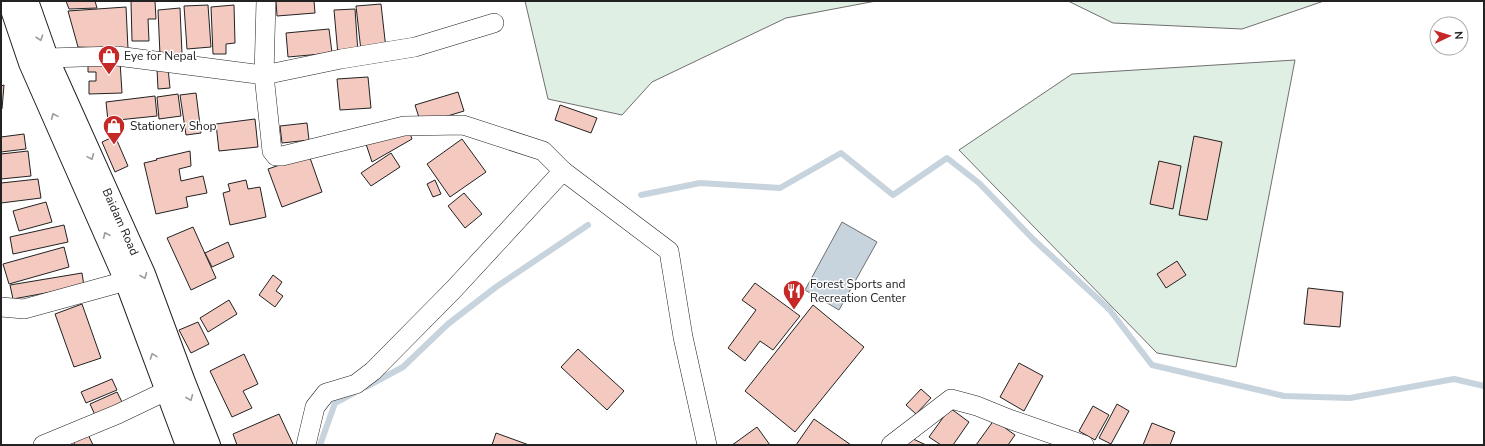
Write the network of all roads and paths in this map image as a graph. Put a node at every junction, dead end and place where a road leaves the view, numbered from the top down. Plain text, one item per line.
1 (9, 1) edge
2 (27, 1) edge
3 (266, 1) edge
4 (494, 23) dead end
5 (47, 58) junction
6 (264, 75) junction
7 (563, 171) junction
8 (126, 281) junction
9 (1, 307) edge
10 (166, 391) junction
11 (43, 445) edge
12 (187, 445) edge
13 (209, 445) edge
14 (306, 445) edge
15 (707, 445) edge
16 (891, 445) edge
17 (1084, 445) edge

8 -> 1 main road, Baidam Road
2 -> 5 main road, Baidam Road
3 - 6 street
4 - 6 street
5 - 6 street
5 -> 13 main road, Baidam Road
6 - 7 street
7 - 14 street
7 - 15 street
8 - 9 street
10 -> 8 main road, Baidam Road
10 - 11 street
10 - 12 main road, Baidam Road
16 - 17 street

